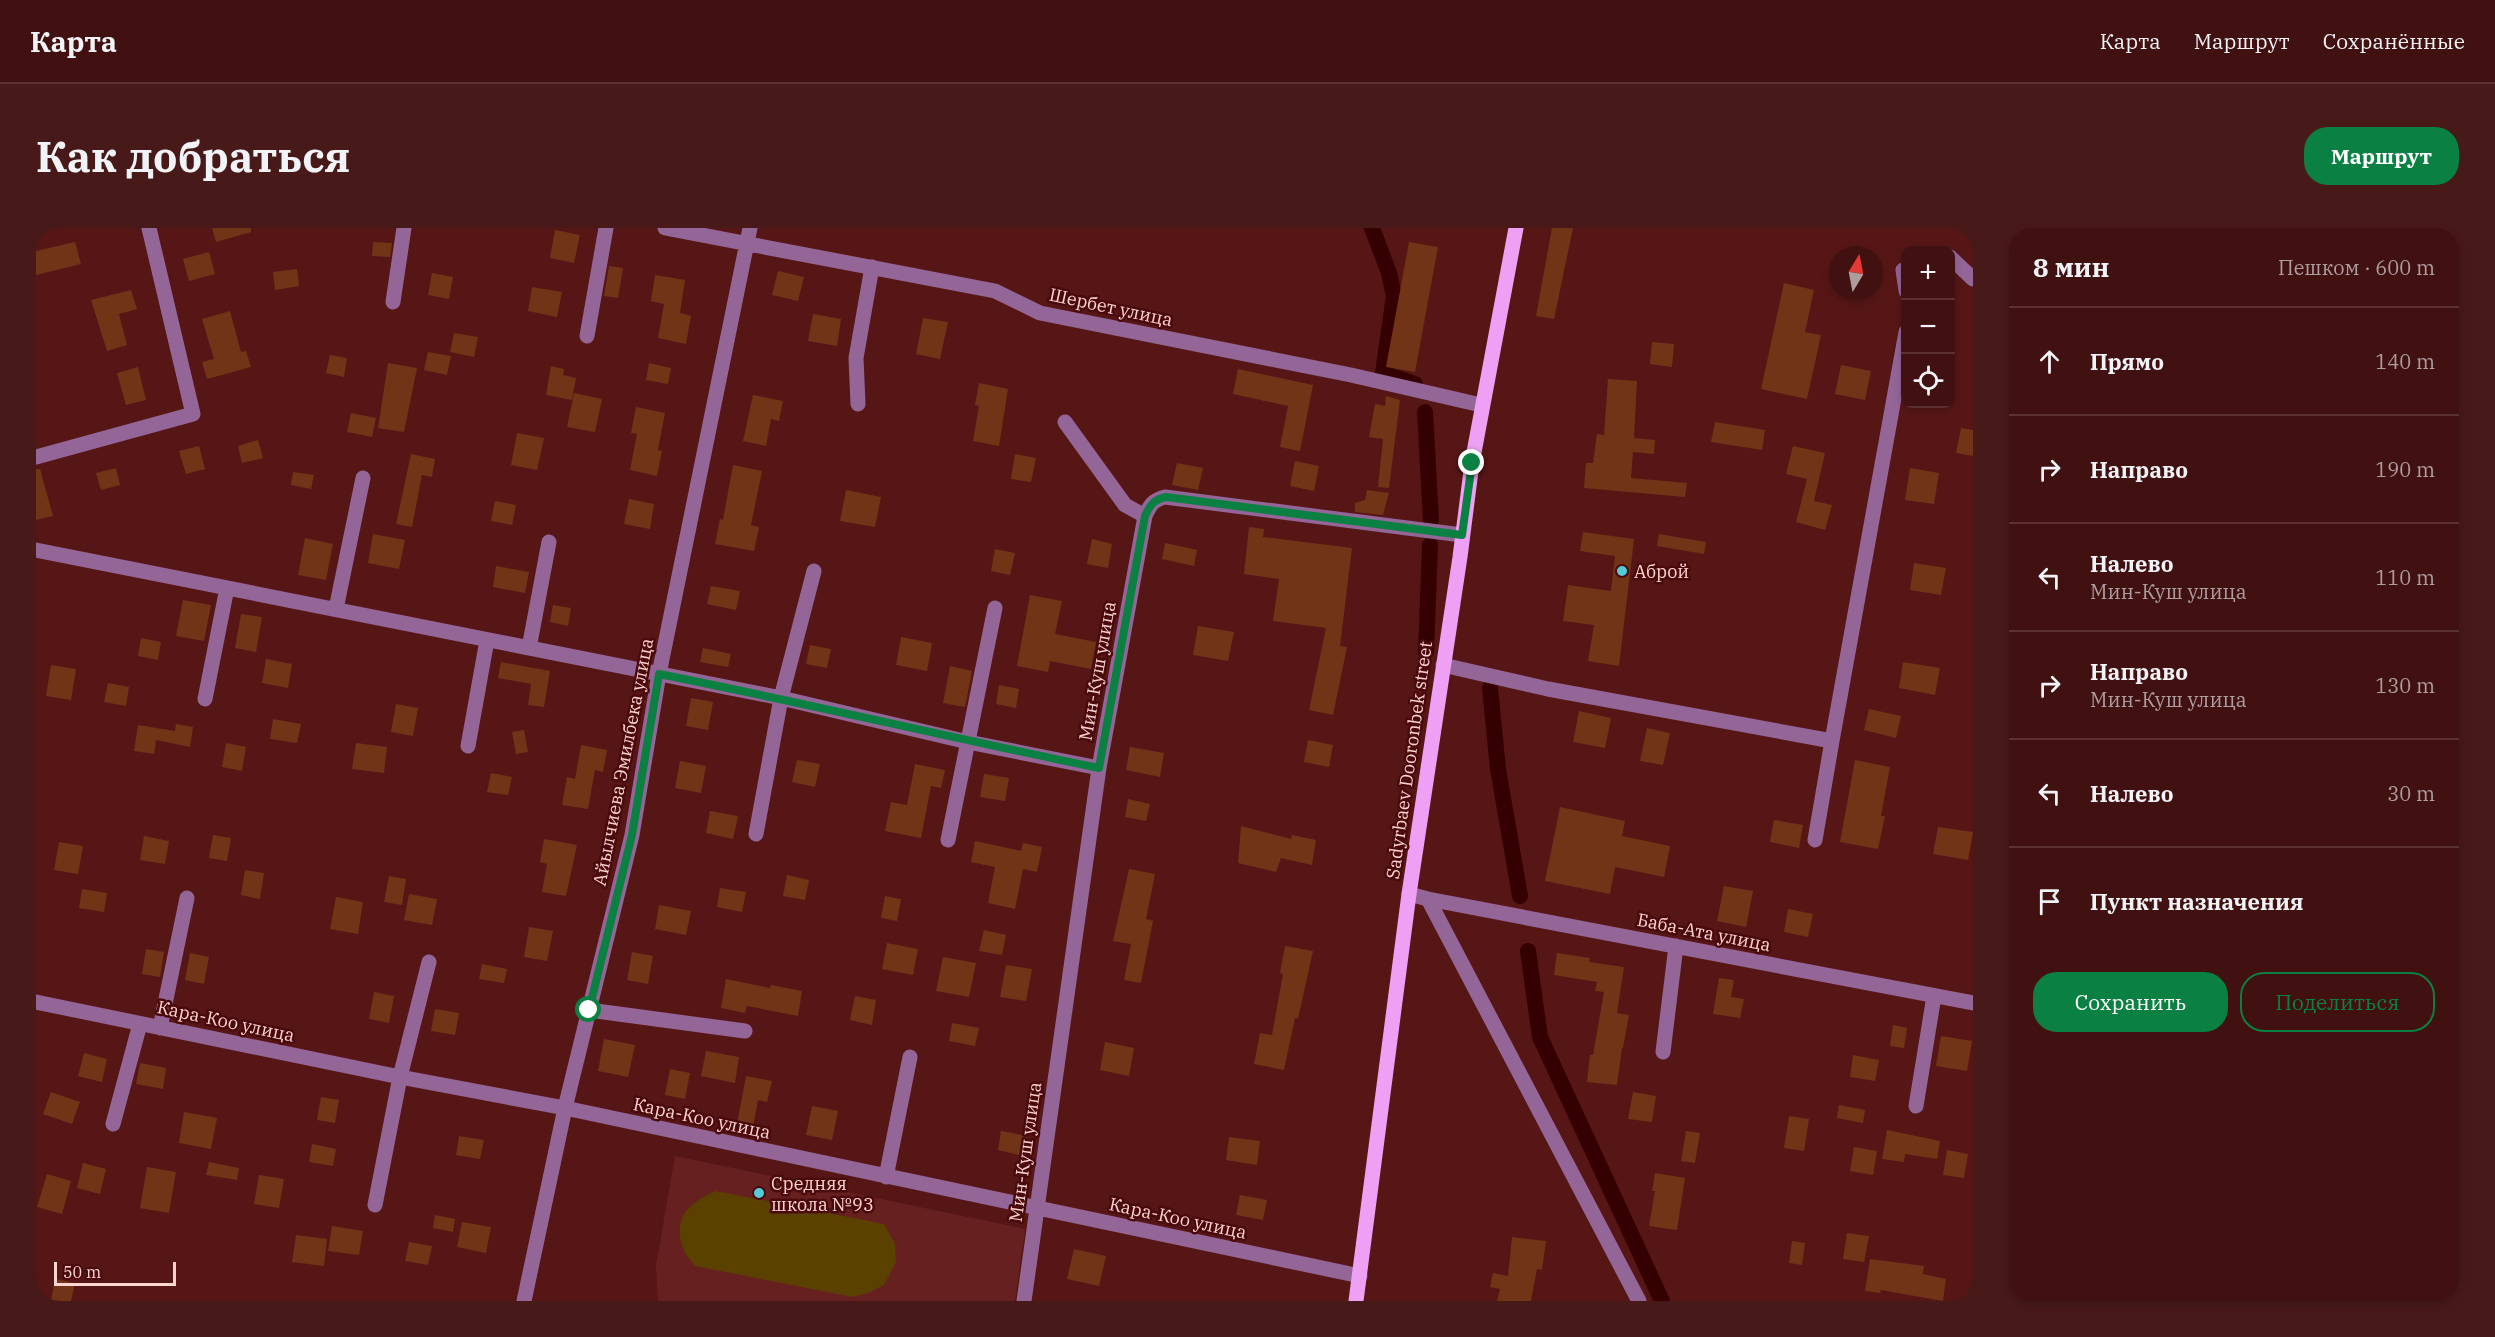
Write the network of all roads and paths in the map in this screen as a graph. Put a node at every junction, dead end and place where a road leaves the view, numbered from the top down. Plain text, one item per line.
1 (149, 228) edge
2 (404, 228) edge
3 (606, 228) edge
4 (665, 228) edge
5 (1516, 228) edge
6 (749, 236) edge
7 (1955, 262) edge
8 (872, 267) junction
9 (1973, 279) edge
10 (393, 302) dead end
11 (587, 336) dead end
12 (1901, 354) edge
13 (858, 404) dead end
14 (1481, 405) junction
15 (1065, 422) dead end
16 (36, 457) edge
17 (363, 478) dead end
18 (1145, 516) junction
19 (1462, 535) junction
20 (549, 542) dead end
21 (36, 550) edge
22 (814, 571) dead end
23 (227, 588) junction
24 (995, 608) dead end
25 (336, 609) junction
26 (487, 640) junction
27 (529, 648) junction
28 (1443, 665) junction
29 (659, 674) junction
30 (781, 698) junction
31 (205, 699) dead end
32 (1832, 741) junction
33 (968, 742) junction
34 (468, 746) dead end
35 (1099, 768) junction
36 (756, 834) dead end
37 (948, 840) dead end
38 (1815, 840) dead end
39 (1409, 894) junction
40 (187, 898) dead end
41 (1428, 899) junction
42 (1676, 946) junction
43 (429, 962) dead end
44 (1934, 996) junction
45 (36, 1002) edge
46 (1973, 1003) edge
47 (589, 1010) junction
48 (140, 1024) junction
49 (160, 1028) junction
50 (745, 1031) dead end
51 (1663, 1052) dead end
52 (910, 1057) dead end
53 (400, 1077) junction
54 (1916, 1106) dead end
55 (565, 1108) junction
56 (113, 1124) dead end
57 (886, 1177) junction
58 (375, 1205) dead end
59 (1037, 1209) junction
60 (1359, 1276) junction
61 (524, 1301) edge
62 (1024, 1301) edge
63 (1356, 1301) edge
64 (1639, 1301) edge

1 - 16 street
2 - 10 street
3 - 11 street
4 - 6 street, Шербет улица
5 - 14 main road, Sadyrbaev Dooronbek street
6 - 8 street, Шербет улица
6 - 29 street, Айылчиева Эмилбека улица
7 - 9 street
8 - 13 street
8 - 14 street, Шербет улица
12 - 32 street
14 - 19 main road, Sadyrbaev Dooronbek street
15 - 18 street
17 - 25 street
18 - 19 street
18 - 35 street, Мин-Куш улица
19 - 28 main road, Sadyrbaev Dooronbek street
20 - 27 street
21 - 23 street
22 - 30 street
23 - 25 street
23 - 31 street
24 - 33 street
25 - 26 street
26 - 27 street
26 - 34 street
27 - 29 street
28 - 32 street
28 - 39 main road, Sadyrbaev Dooronbek street
29 - 30 street
29 - 47 street, Айылчиева Эмилбека улица
30 - 33 street
30 - 36 street
32 - 38 street
33 - 35 street
33 - 37 street
35 - 59 street, Мин-Куш улица
39 - 41 street, Баба-Ата улица
39 - 60 main road, Sadyrbaev Dooronbek street
40 - 49 street
41 - 42 street, Баба-Ата улица
41 - 64 street
42 - 44 street, Баба-Ата улица
42 - 51 street
43 - 53 street
44 - 46 street, Баба-Ата улица
44 - 54 street
45 - 48 street, Кара-Коо улица
47 - 50 street
47 - 55 street, Айылчиева Эмилбека улица
48 - 49 street, Кара-Коо улица
48 - 56 street
49 - 53 street, Кара-Коо улица
52 - 57 street
53 - 55 street, Кара-Коо улица
53 - 58 street
55 - 57 street, Кара-Коо улица
55 - 61 street, Айылчиева Эмилбека улица
57 - 59 street, Кара-Коо улица
59 - 60 street, Кара-Коо улица
59 - 62 street, Мин-Куш улица
60 - 63 main road, Sadyrbaev Dooronbek street

